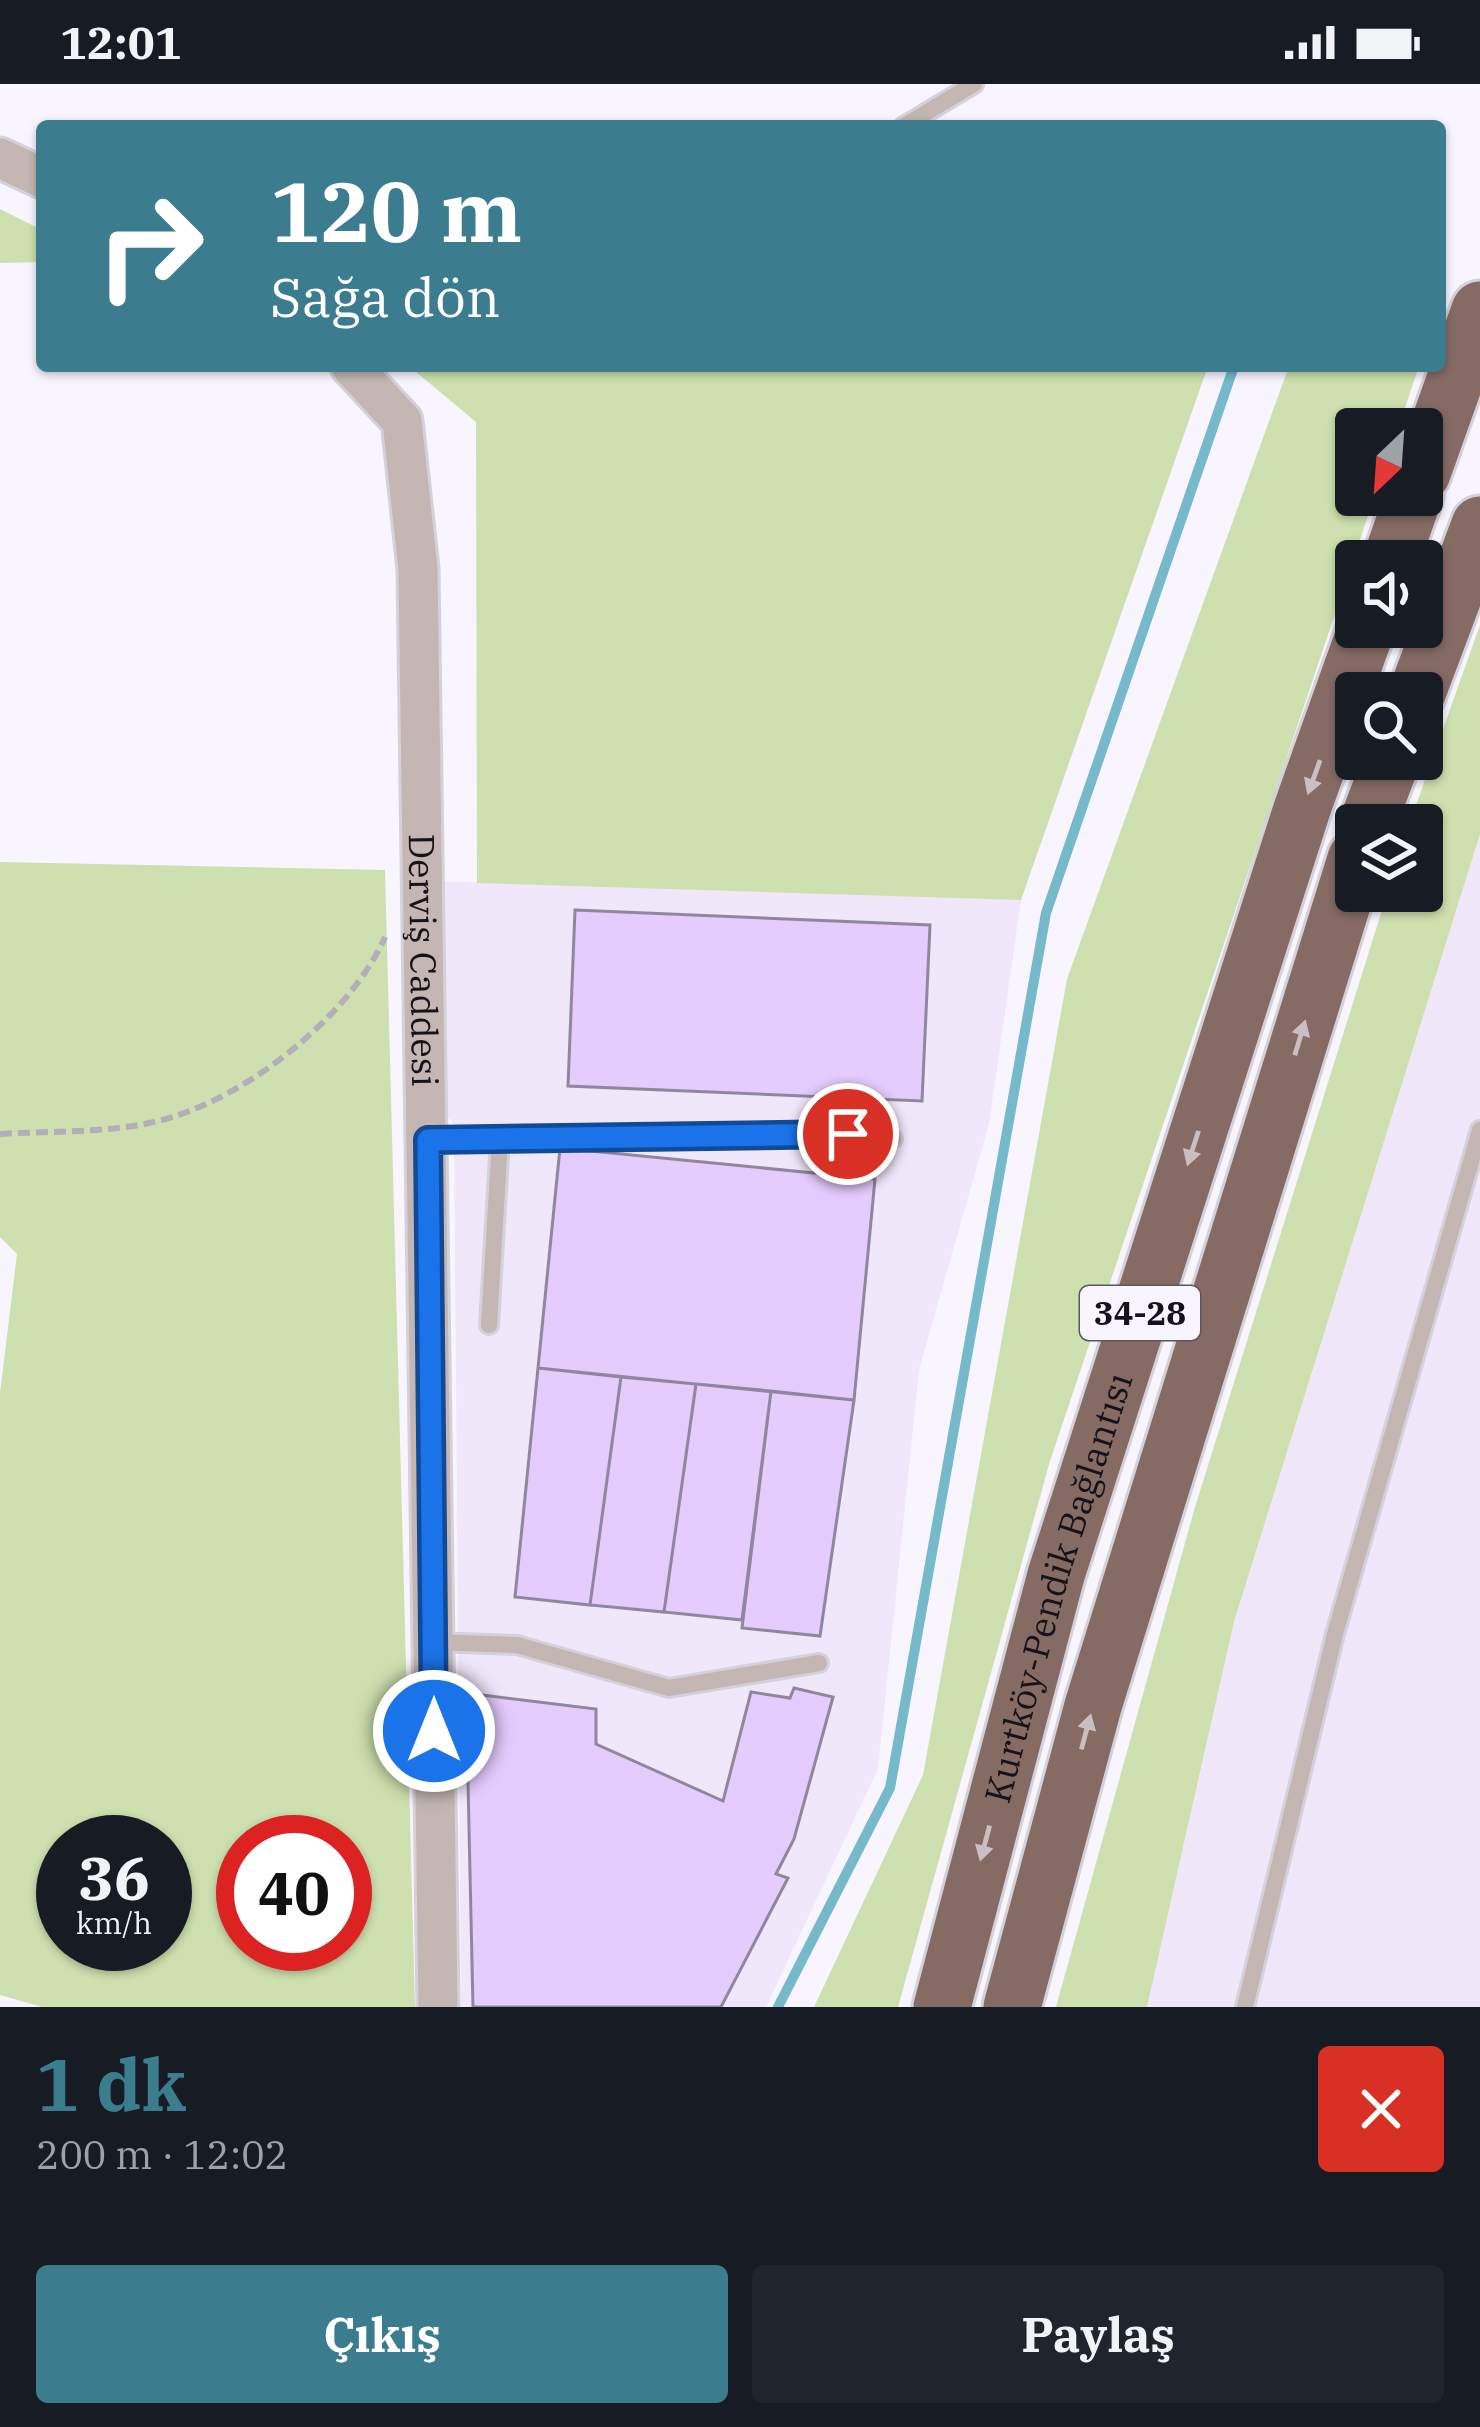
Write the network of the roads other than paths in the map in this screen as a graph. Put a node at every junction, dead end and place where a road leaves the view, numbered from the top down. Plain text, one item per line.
1 (974, 84) edge
2 (914, 120) edge
3 (0, 158) edge
4 (36, 175) edge
5 (1480, 310) edge
6 (357, 372) edge
7 (1443, 414) edge
8 (1480, 525) edge
9 (1360, 648) edge
10 (1425, 672) edge
11 (1340, 912) edge
12 (1480, 1130) edge
13 (500, 1139) junction
14 (893, 1139) dead end
15 (428, 1140) junction
16 (489, 1325) dead end
17 (434, 1642) junction
18 (819, 1663) dead end
19 (438, 2007) edge
20 (942, 2007) edge
21 (1012, 2007) edge
22 (1245, 2007) edge

1 - 2 lane
3 - 4 street
5 - 7 highway
6 - 15 street, Derviş Caddesi
8 - 10 highway
9 -> 20 highway, Kurtköy-Pendik Bağlantısı / 34-28
21 -> 11 highway, Kurtköy-Pendik Bağlantısı / 34-28
12 - 22 lane
13 - 14 lane
13 - 15 lane
13 - 16 lane
15 - 17 street, Derviş Caddesi
17 - 18 lane
17 - 19 street, Derviş Caddesi

